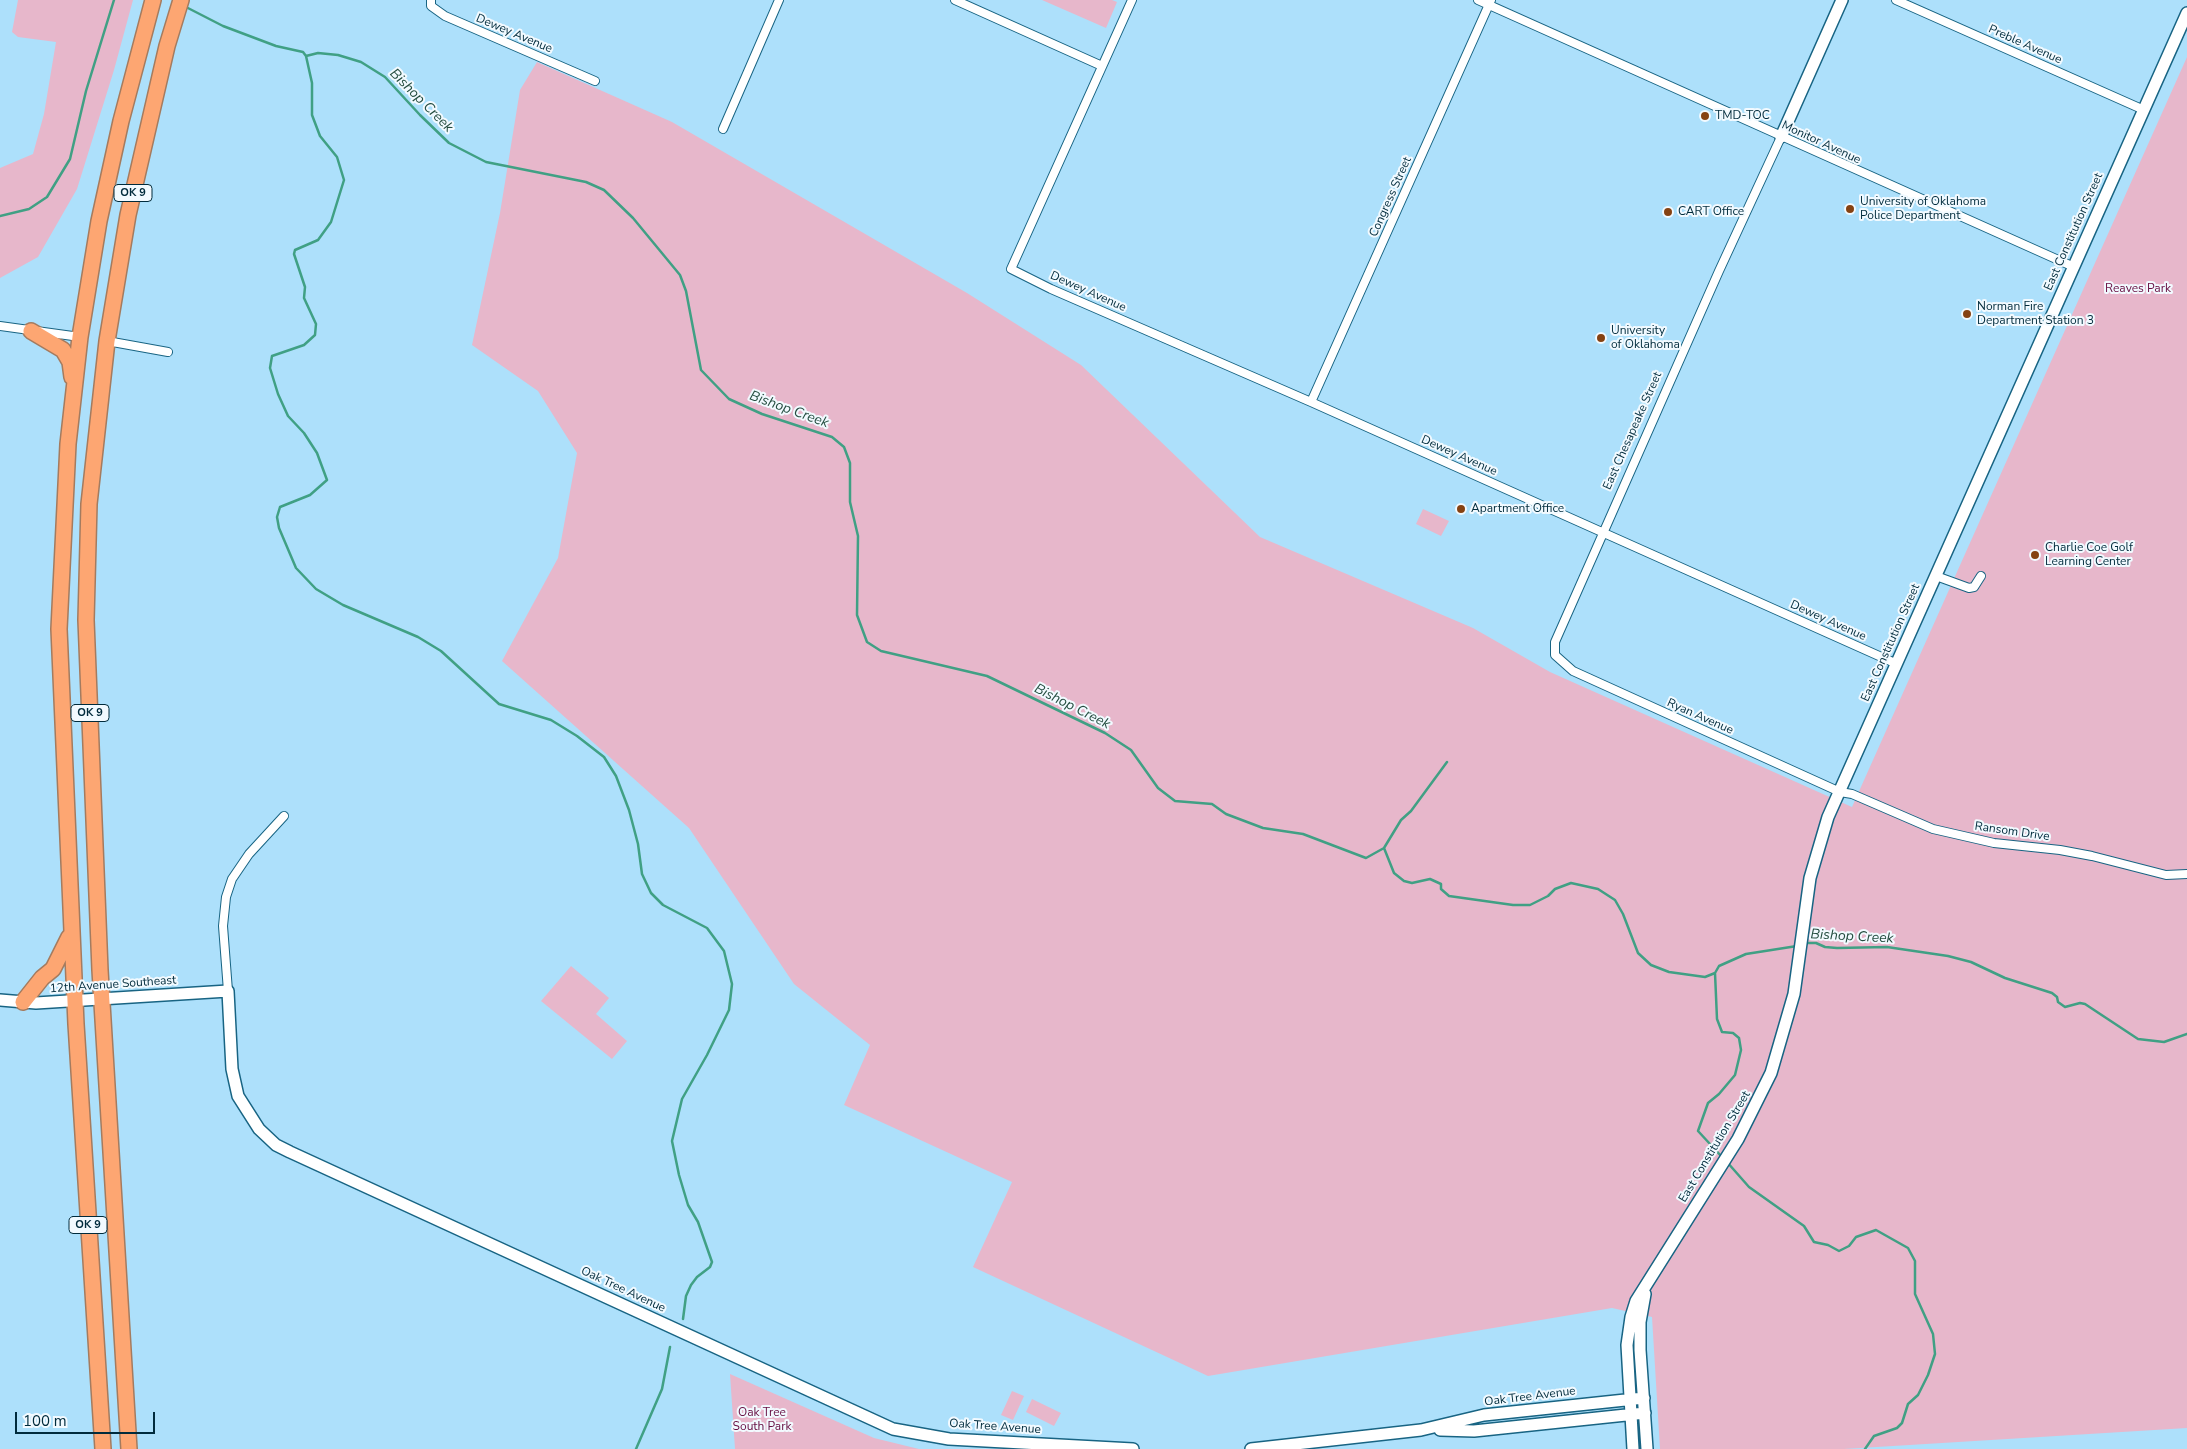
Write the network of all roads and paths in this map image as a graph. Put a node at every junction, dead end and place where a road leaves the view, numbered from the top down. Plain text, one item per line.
1 (154, 0) edge
2 (181, 0) edge
3 (431, 0) edge
4 (780, 0) edge
5 (955, 0) edge
6 (1132, 0) edge
7 (1478, 0) edge
8 (1842, 0) edge
9 (1896, 0) edge
10 (1490, 3) edge
11 (2187, 13) edge
12 (1102, 66) junction
13 (595, 81) dead end
14 (2144, 110) junction
15 (723, 129) dead end
16 (1781, 137) junction
17 (2074, 267) junction
18 (0, 326) edge
19 (31, 330) junction
20 (80, 337) junction
21 (107, 341) junction
22 (168, 352) dead end
23 (74, 387) junction
24 (1311, 402) junction
25 (1603, 533) junction
26 (1936, 576) junction
27 (1981, 576) dead end
28 (1555, 655) joint
29 (1897, 664) junction
30 (1840, 792) junction
31 (284, 816) dead end
32 (2187, 874) edge
33 (71, 933) junction
34 (228, 991) junction
35 (0, 1000) edge
36 (102, 1000) junction
37 (75, 1001) junction
38 (23, 1002) junction
39 (1646, 1288) junction
40 (1644, 1398) junction
41 (1630, 1399) junction
42 (1524, 1411) junction
43 (1645, 1413) junction
44 (1631, 1414) junction
45 (1526, 1424) junction
46 (1421, 1430) junction
47 (103, 1449) edge
48 (129, 1449) edge
49 (1133, 1449) edge
50 (1251, 1449) edge
51 (1633, 1449) edge
52 (1647, 1449) edge

1 - 20 highway, OK 9
2 - 21 highway, OK 9
3 - 13 street, Dewey Avenue
4 - 15 street
5 - 12 street
6 - 12 street
7 - 10 street, Monitor Avenue
8 - 16 street, East Chesapeake Street
9 - 14 street, Preble Avenue
10 - 16 street, Monitor Avenue
10 - 24 street, Congress Street
11 - 14 street, East Constitution Street
12 - 24 street, Dewey Avenue
14 - 17 street, East Constitution Street
16 - 17 street, Monitor Avenue
16 - 25 street, East Chesapeake Street
17 - 26 street, East Constitution Street
18 - 19 street
19 - 20 street
19 - 23 highway
20 - 23 highway, OK 9
21 - 22 street
21 - 36 highway, OK 9
23 - 33 highway, OK 9
24 - 25 street, Dewey Avenue
25 - 28 street, East Chesapeake Street
25 - 29 street, Dewey Avenue
26 - 27 street
26 - 29 street, East Constitution Street
28 - 30 street, Ryan Avenue
29 - 30 street, East Constitution Street
30 - 32 street, Ransom Drive
30 - 39 street, East Constitution Street
31 - 34 street
33 - 37 highway, OK 9
33 - 38 highway
34 - 36 street, 12th Avenue Southeast
34 - 49 street, Oak Tree Avenue
35 - 38 street, 12th Avenue Southeast
36 - 37 street, 12th Avenue Southeast
36 - 48 highway, OK 9
37 - 38 street, 12th Avenue Southeast
37 - 47 highway, OK 9
39 - 40 street, East Constitution Street
39 - 41 street, East Constitution Street
40 - 41 street, Oak Tree Avenue
40 - 43 street, East Constitution Street
41 - 42 street, Oak Tree Avenue
41 - 44 street, East Constitution Street
42 - 45 street
42 - 46 street, Oak Tree Avenue
43 - 44 street, Oak Tree Avenue
43 - 52 street, East Constitution Street
44 - 45 street, Oak Tree Avenue
44 - 51 street, East Constitution Street
45 - 46 street, Oak Tree Avenue
46 - 50 street, Oak Tree Avenue

